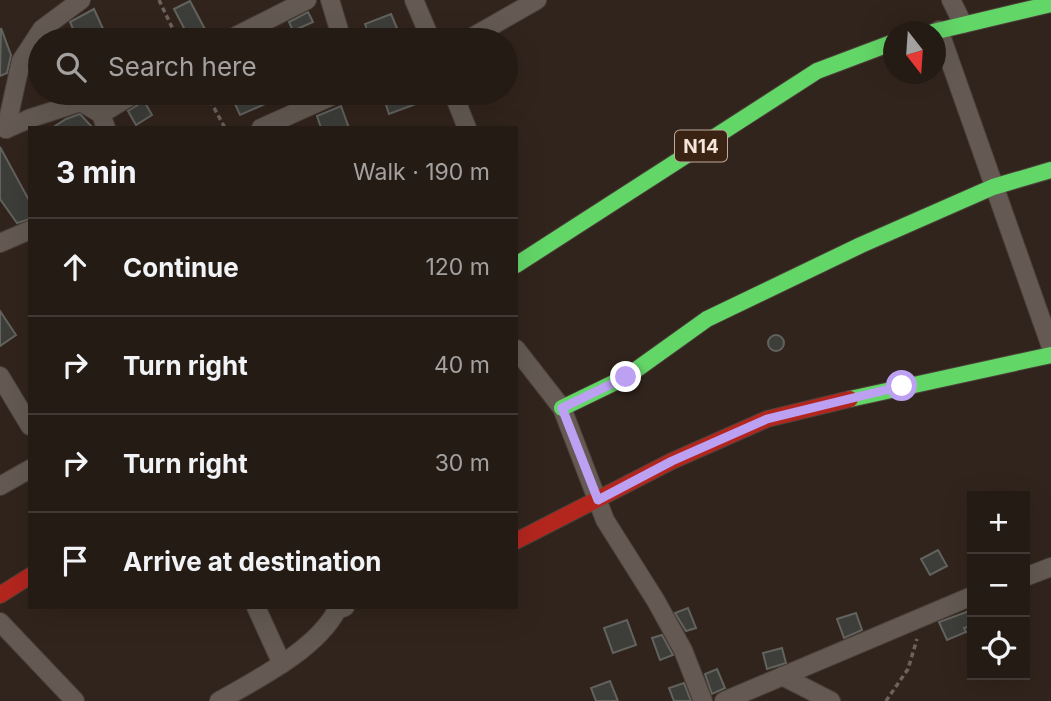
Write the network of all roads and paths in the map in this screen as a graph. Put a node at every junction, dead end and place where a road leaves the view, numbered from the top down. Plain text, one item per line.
1 (81, 0) edge
2 (159, 0) edge
3 (307, 0) edge
4 (330, 0) edge
5 (414, 0) edge
6 (537, 0) edge
7 (951, 0) edge
8 (1051, 4) edge
9 (963, 24) junction
10 (43, 28) edge
11 (172, 28) edge
12 (252, 28) edge
13 (338, 28) edge
14 (426, 28) edge
15 (488, 28) edge
16 (946, 28) edge
17 (883, 46) edge
18 (28, 50) edge
19 (946, 58) edge
20 (72, 105) edge
21 (85, 105) edge
22 (122, 105) edge
23 (213, 105) edge
24 (312, 105) edge
25 (458, 105) edge
26 (103, 121) edge
27 (224, 126) edge
28 (265, 126) edge
29 (466, 126) edge
30 (1051, 170) edge
31 (993, 187) junction
32 (28, 231) edge
33 (0, 243) edge
34 (518, 257) edge
35 (1051, 347) edge
36 (518, 352) edge
37 (1051, 355) edge
38 (0, 376) edge
39 (562, 408) junction
40 (28, 423) edge
41 (28, 470) edge
42 (0, 486) edge
43 (598, 500) junction
44 (518, 540) edge
45 (1051, 567) edge
46 (1030, 575) edge
47 (28, 577) edge
48 (0, 596) edge
49 (967, 598) edge
50 (257, 609) edge
51 (338, 609) edge
52 (923, 617) junction
53 (0, 622) edge
54 (282, 664) junction
55 (782, 676) junction
56 (75, 701) edge
57 (219, 701) edge
58 (703, 701) edge
59 (724, 701) edge
60 (831, 701) edge
61 (886, 701) edge

1 - 10 street
2 - 11 path
3 - 12 street
4 - 13 street
5 - 14 street
6 - 15 street
7 - 9 street
8 - 9 street
9 - 16 street
17 - 34 street, N14
18 - 20 street
19 - 31 street
21 - 26 street
22 - 26 street
23 - 27 path
24 - 28 street
25 - 29 street
30 - 31 street
31 - 35 street
31 - 39 street
32 - 33 street
36 - 39 street
37 - 43 street
38 - 40 street
39 - 43 street
41 - 42 street
43 - 44 street
43 - 58 street
45 - 46 street
47 - 48 street
49 - 52 street
50 - 54 street
51 - 54 street
52 - 55 street
52 - 61 path
53 - 56 street
54 - 57 street
55 - 59 street
55 - 60 street

